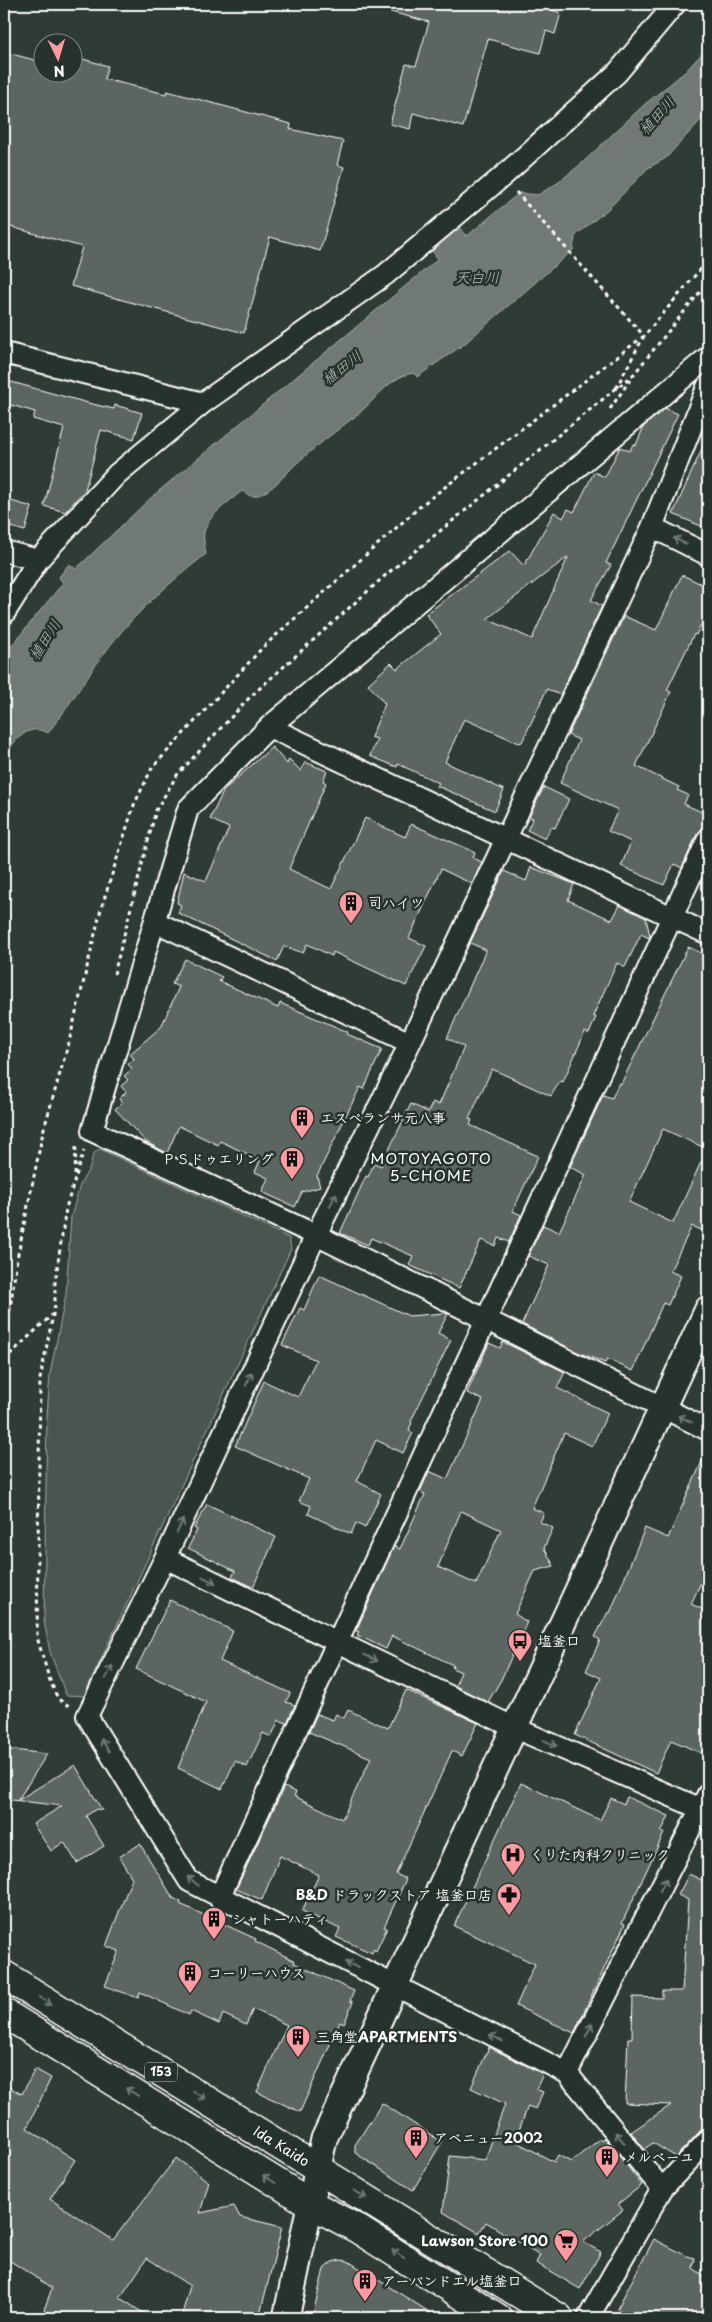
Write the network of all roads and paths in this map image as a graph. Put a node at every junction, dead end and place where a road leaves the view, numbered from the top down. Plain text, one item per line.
1 (675, 4) edge
2 (503, 176) junction
3 (4, 353) edge
4 (708, 357) edge
5 (708, 386) edge
6 (615, 389) dead end
7 (203, 403) junction
8 (652, 527) junction
9 (4, 551) edge
10 (708, 555) edge
11 (38, 560) junction
12 (4, 614) edge
13 (269, 727) junction
14 (506, 838) junction
15 (708, 839) edge
16 (672, 917) junction
17 (156, 922) junction
18 (708, 934) edge
19 (410, 1043) junction
20 (92, 1131) junction
21 (316, 1235) junction
22 (708, 1309) edge
23 (53, 1313) junction
24 (486, 1319) junction
25 (4, 1360) edge
26 (663, 1407) junction
27 (708, 1430) edge
28 (165, 1558) junction
29 (338, 1642) junction
30 (87, 1716) junction
31 (515, 1728) junction
32 (706, 1804) edge
33 (219, 1898) junction
34 (4, 1975) edge
35 (395, 1986) junction
36 (4, 2013) edge
37 (567, 2073) junction
38 (708, 2140) edge
39 (318, 2169) junction
40 (662, 2189) junction
41 (311, 2204) junction
42 (286, 2318) edge
43 (498, 2318) edge
44 (559, 2318) edge
45 (588, 2318) edge

1 - 2 street
2 - 6 path
2 - 7 street
3 - 7 street
4 - 13 street
5 - 8 street
7 - 11 street
10 -> 8 street
8 - 14 street
9 - 11 street
11 - 12 street
13 - 14 street
13 - 17 street
14 - 16 street
14 - 19 street
15 - 16 street
16 - 18 street
16 - 24 street
17 - 19 street
17 - 20 street
21 -> 19 street
20 - 21 street
20 - 23 path
21 - 24 street
28 -> 21 street
22 - 26 street
23 - 25 path
23 - 30 path
24 - 26 street
24 - 29 street
27 -> 26 street
26 - 31 street
28 -> 29 street
30 -> 28 street
29 -> 31 street
29 - 33 street
33 -> 30 street
31 -> 32 street
31 - 35 street
37 -> 32 street
35 -> 33 street
34 -> 39 highway, Ida Kaido / 153
37 -> 35 street
35 - 39 street
41 -> 36 highway, 153
40 -> 37 street
38 - 40 street
39 - 41 street
39 -> 44 highway, Ida Kaido / 153
40 - 45 street
41 - 42 street
43 -> 41 highway, 153

